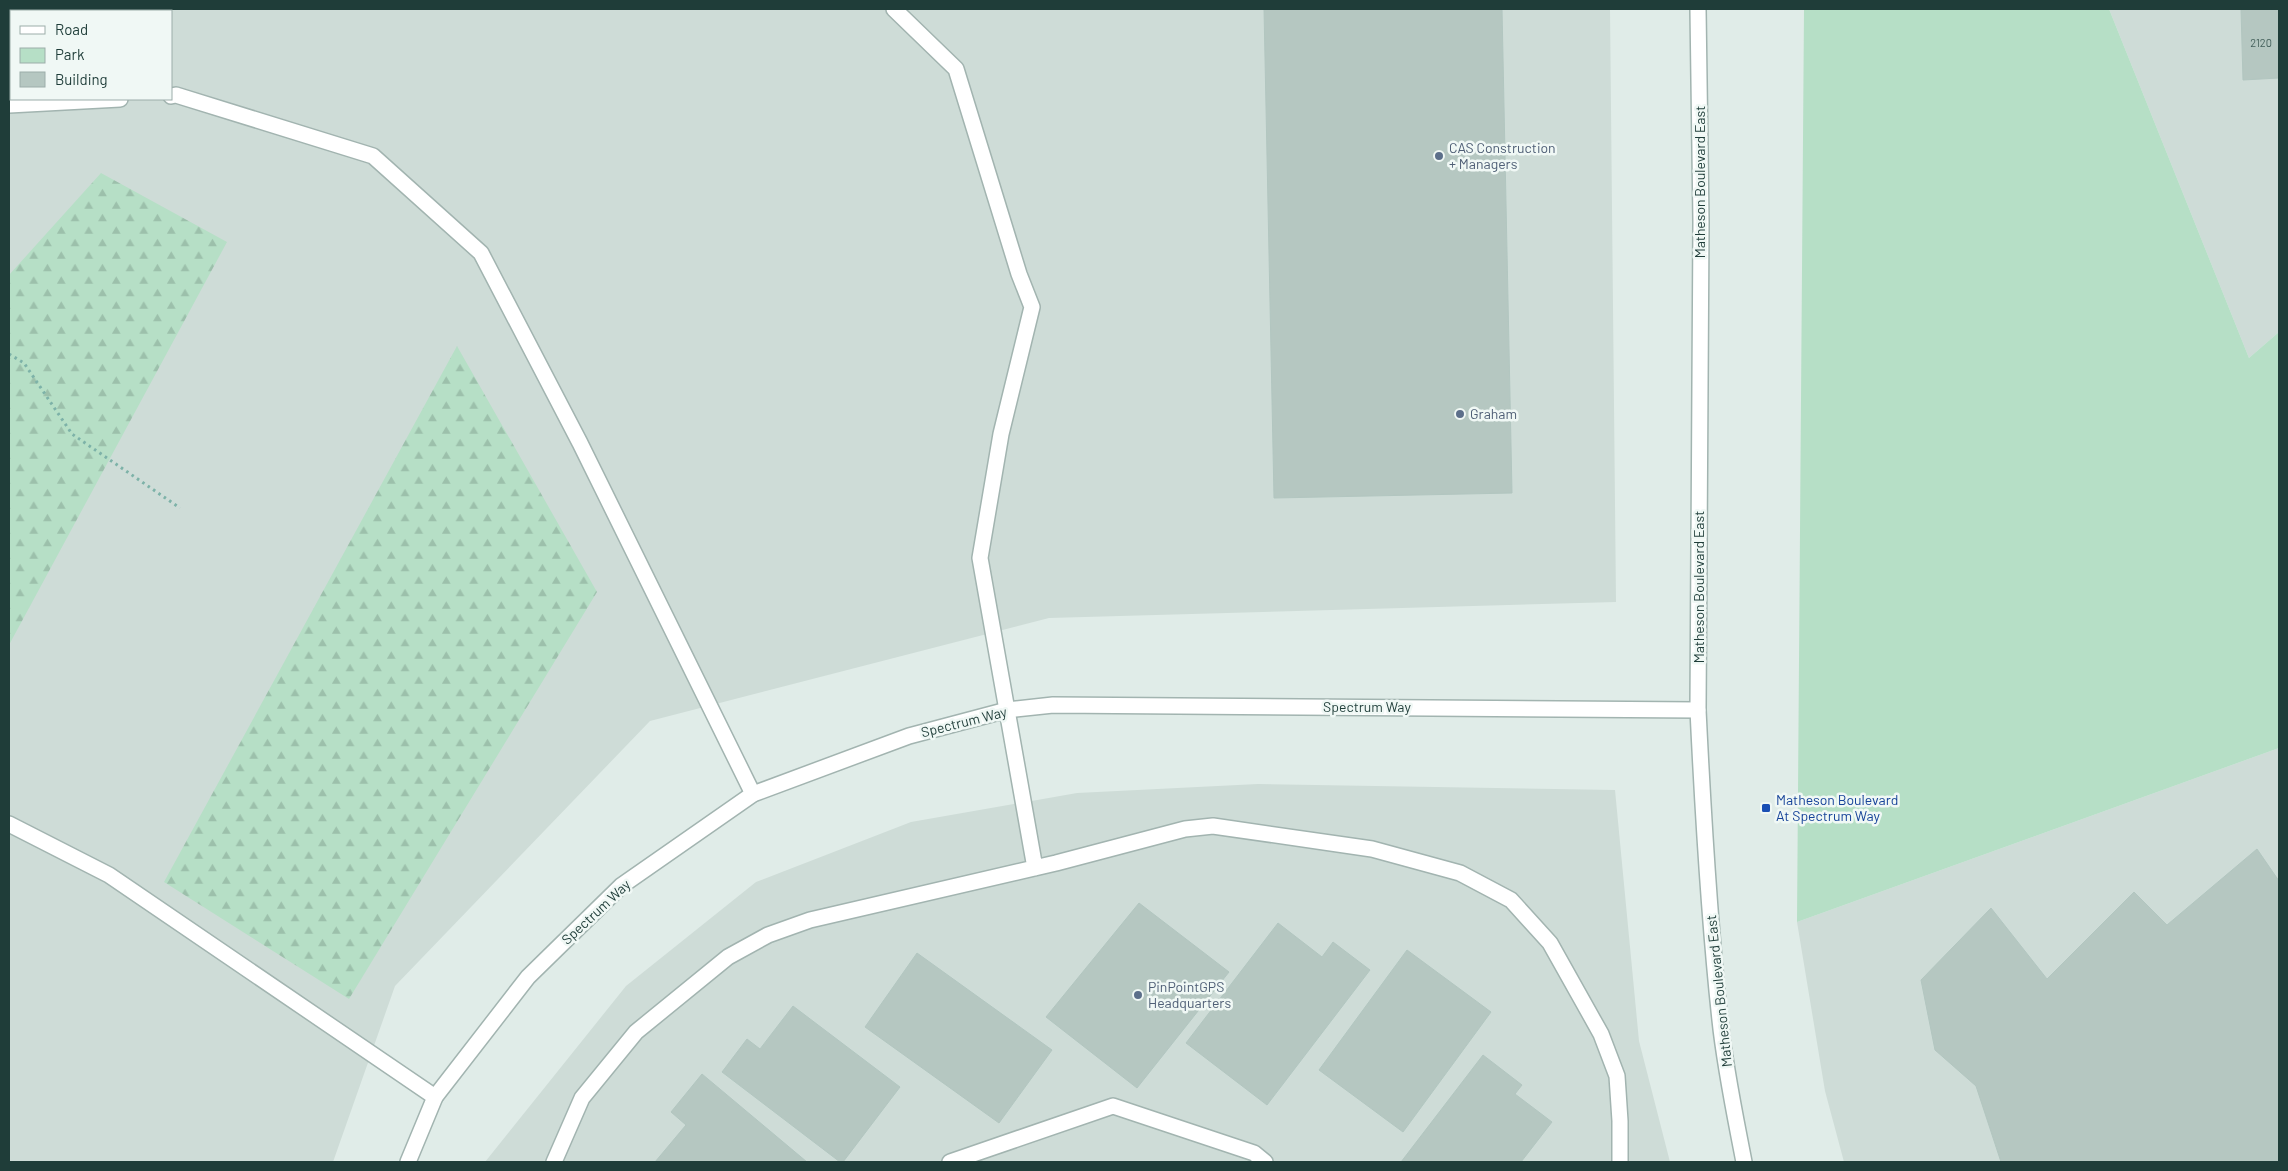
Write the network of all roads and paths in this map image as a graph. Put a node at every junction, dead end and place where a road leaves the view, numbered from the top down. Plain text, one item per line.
1 (894, 9) edge
2 (1698, 9) edge
3 (172, 96) edge
4 (82, 100) edge
5 (9, 105) edge
6 (9, 354) edge
7 (180, 508) dead end
8 (1007, 710) junction
9 (1698, 710) junction
10 (754, 794) junction
11 (9, 824) edge
12 (1035, 868) junction
13 (435, 1097) junction
14 (408, 1162) edge
15 (554, 1162) edge
16 (950, 1162) edge
17 (1265, 1162) edge
18 (1620, 1162) edge
19 (1744, 1162) edge

1 - 8 street
2 - 9 street, Matheson Boulevard East
3 - 10 street
4 - 5 street
6 - 7 path
8 - 9 street, Spectrum Way
8 - 10 street, Spectrum Way
8 - 12 street
9 - 19 street, Matheson Boulevard East
10 - 13 street, Spectrum Way
11 - 13 street
12 - 15 street
12 - 18 street
13 - 14 street, Spectrum Way
16 - 17 street

